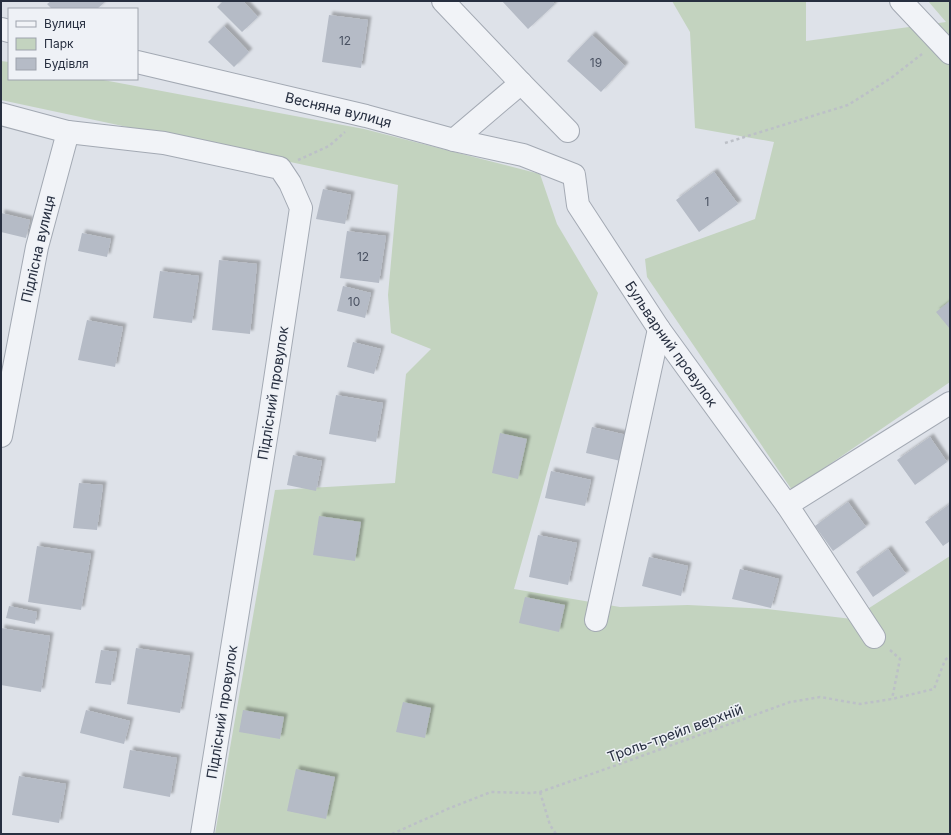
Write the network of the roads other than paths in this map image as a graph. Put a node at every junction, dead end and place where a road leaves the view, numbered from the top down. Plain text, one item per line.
1 (443, 1) edge
2 (901, 1) edge
3 (945, 47) edge
4 (138, 62) edge
5 (520, 83) junction
6 (1, 114) edge
7 (568, 131) dead end
8 (68, 132) junction
9 (454, 140) junction
10 (574, 175) joint
11 (659, 329) junction
12 (950, 403) edge
13 (1, 436) edge
14 (787, 505) junction
15 (596, 620) dead end
16 (874, 637) road end
17 (202, 834) edge

1 - 5 street
2 - 3 street
4 - 9 street, Весняна вулиця
5 - 7 street
5 - 9 street
6 - 8 street
8 - 13 street, Підлісна вулиця
8 - 17 street, Підлісний провулок
9 - 10 street, Весняна вулиця
10 - 11 street, Бульварний провулок
11 - 14 street, Бульварний провулок
11 - 15 street
12 - 14 street
14 - 16 street, Бульварний провулок

